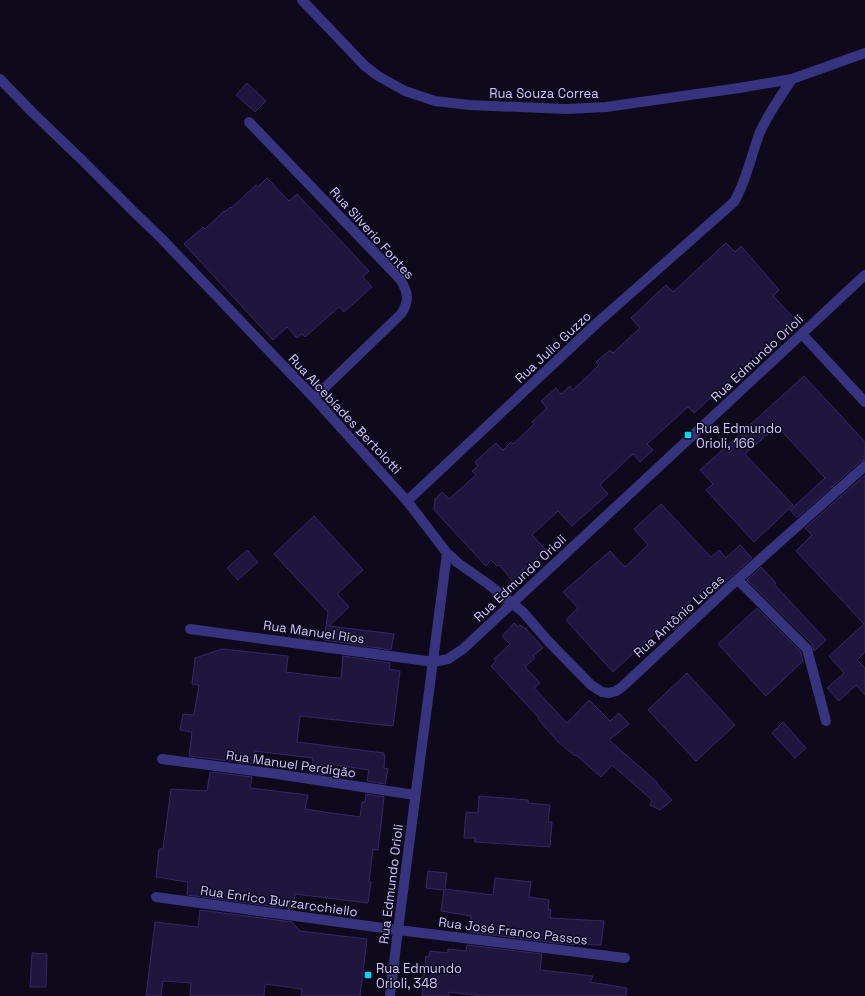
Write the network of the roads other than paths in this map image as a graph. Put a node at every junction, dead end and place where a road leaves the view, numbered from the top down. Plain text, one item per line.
1 (302, 0) edge
2 (865, 53) edge
3 (0, 79) edge
4 (792, 79) junction
5 (0, 86) edge
6 (12, 93) junction
7 (249, 122) dead end
8 (865, 275) edge
9 (802, 334) junction
10 (314, 398) junction
11 (865, 402) edge
12 (865, 466) edge
13 (407, 501) junction
14 (447, 553) junction
15 (738, 580) junction
16 (512, 603) junction
17 (190, 629) dead end
18 (434, 662) junction
19 (826, 721) dead end
20 (162, 759) dead end
21 (415, 795) junction
22 (156, 897) dead end
23 (398, 930) junction
24 (625, 958) dead end
25 (390, 996) edge

1 - 4 street, Rua Souza Correa
2 - 4 street, Rua Souza Correa
3 - 6 street
4 - 13 street, Rua Julio Guzzo
5 - 6 street
6 - 10 street, Rua Alcebíades Bertolotti
7 - 10 street, Rua Silverio Fontes
8 - 9 street, Rua Edmundo Orioli
9 - 11 street
9 - 16 street, Rua Edmundo Orioli
10 - 13 street, Rua Alcebíades Bertolotti
12 - 15 street, Rua Antônio Lucas
13 - 14 street, Rua Alcebíades Bertolotti
14 - 16 street, Rua Alcebíades Bertolotti
14 - 18 street
15 - 16 street, Rua Antônio Lucas
15 - 19 street
16 - 18 street, Rua Edmundo Orioli
17 - 18 street, Rua Manuel Rios
18 - 21 street, Rua Edmundo Orioli
20 - 21 street, Rua Manuel Perdigão
21 - 23 street, Rua Edmundo Orioli
22 - 23 street, Rua Enrico Burzarcchiello
23 - 24 street, Rua José Franco Passos
23 - 25 street, Rua Edmundo Orioli

